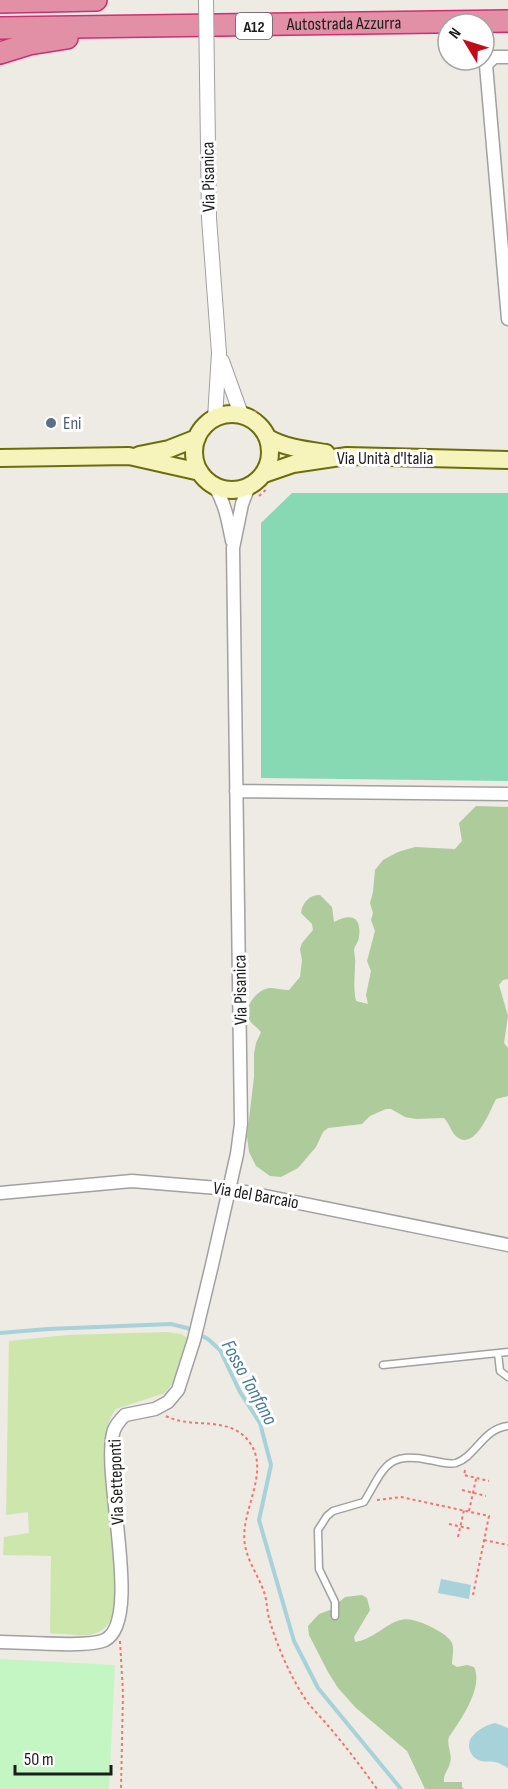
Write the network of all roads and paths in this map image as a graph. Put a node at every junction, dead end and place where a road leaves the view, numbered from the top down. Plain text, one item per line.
1 (96, 0) edge
2 (206, 0) edge
3 (0, 2) edge
4 (508, 21) edge
5 (0, 28) edge
6 (133, 28) junction
7 (0, 53) edge
8 (508, 57) edge
9 (508, 319) edge
10 (219, 353) junction
11 (247, 413) junction
12 (215, 418) junction
13 (268, 432) junction
14 (197, 438) junction
15 (129, 456) junction
16 (347, 456) junction
17 (0, 458) edge
18 (508, 460) edge
19 (200, 472) junction
20 (268, 478) junction
21 (213, 485) junction
22 (252, 492) junction
23 (233, 548) junction
24 (236, 791) junction
25 (508, 794) edge
26 (230, 1189) junction
27 (0, 1193) edge
28 (508, 1245) edge
29 (508, 1352) edge
30 (498, 1353) junction
31 (383, 1365) dead end
32 (508, 1377) edge
33 (155, 1408) junction
34 (508, 1426) edge
35 (470, 1452) junction
36 (477, 1478) junction
37 (489, 1481) dead end
38 (462, 1490) dead end
39 (473, 1493) junction
40 (486, 1496) dead end
41 (364, 1502) junction
42 (464, 1510) junction
43 (469, 1511) junction
44 (448, 1524) dead end
45 (460, 1526) junction
46 (472, 1529) dead end
47 (458, 1537) dead end
48 (484, 1540) junction
49 (508, 1545) edge
50 (473, 1595) dead end
51 (335, 1616) dead end
52 (117, 1627) junction
53 (0, 1642) edge
54 (121, 1789) edge
55 (377, 1789) edge

1 - 3 highway
2 - 10 street, Via Pisanica, bridge
4 - 6 highway, Autostrada Azzurra / A12
5 - 6 highway, Autostrada Azzurra / A12
6 - 7 highway
8 - 9 street
10 - 11 street, Via Pisanica
10 - 12 street, Via Pisanica
11 - 12 main road
11 - 13 path
11 - 13 main road
12 - 14 main road
13 - 16 main road
13 - 20 main road
14 - 15 main road
14 - 19 main road
15 - 17 main road
15 - 19 main road
16 - 18 main road, Via Unità d'Italia
16 - 20 main road, Via Unità d'Italia
19 - 21 main road
20 - 22 main road, Via Unità d'Italia
20 - 22 path
21 - 22 main road
21 - 23 street, Via Pisanica
22 - 23 street, Via Pisanica
23 - 24 street, Via Pisanica
24 - 25 street
24 - 26 street, Via Pisanica
26 - 27 street, Via del Barcaio
26 - 28 street, Via del Barcaio
26 - 33 street, Via Setteponti
29 - 30 lane
30 - 31 lane
30 - 32 lane
33 - 52 street, Via Setteponti
33 - 55 path
34 - 35 lane
35 - 36 path
35 - 41 lane
36 - 37 path
36 - 39 path
38 - 39 path
39 - 40 path
39 - 43 path
41 - 42 path
41 - 51 lane
42 - 43 path
42 - 45 path
43 - 48 path
44 - 45 path
45 - 46 path
45 - 47 path
48 - 49 path
48 - 50 path
52 - 53 street
52 - 54 path

